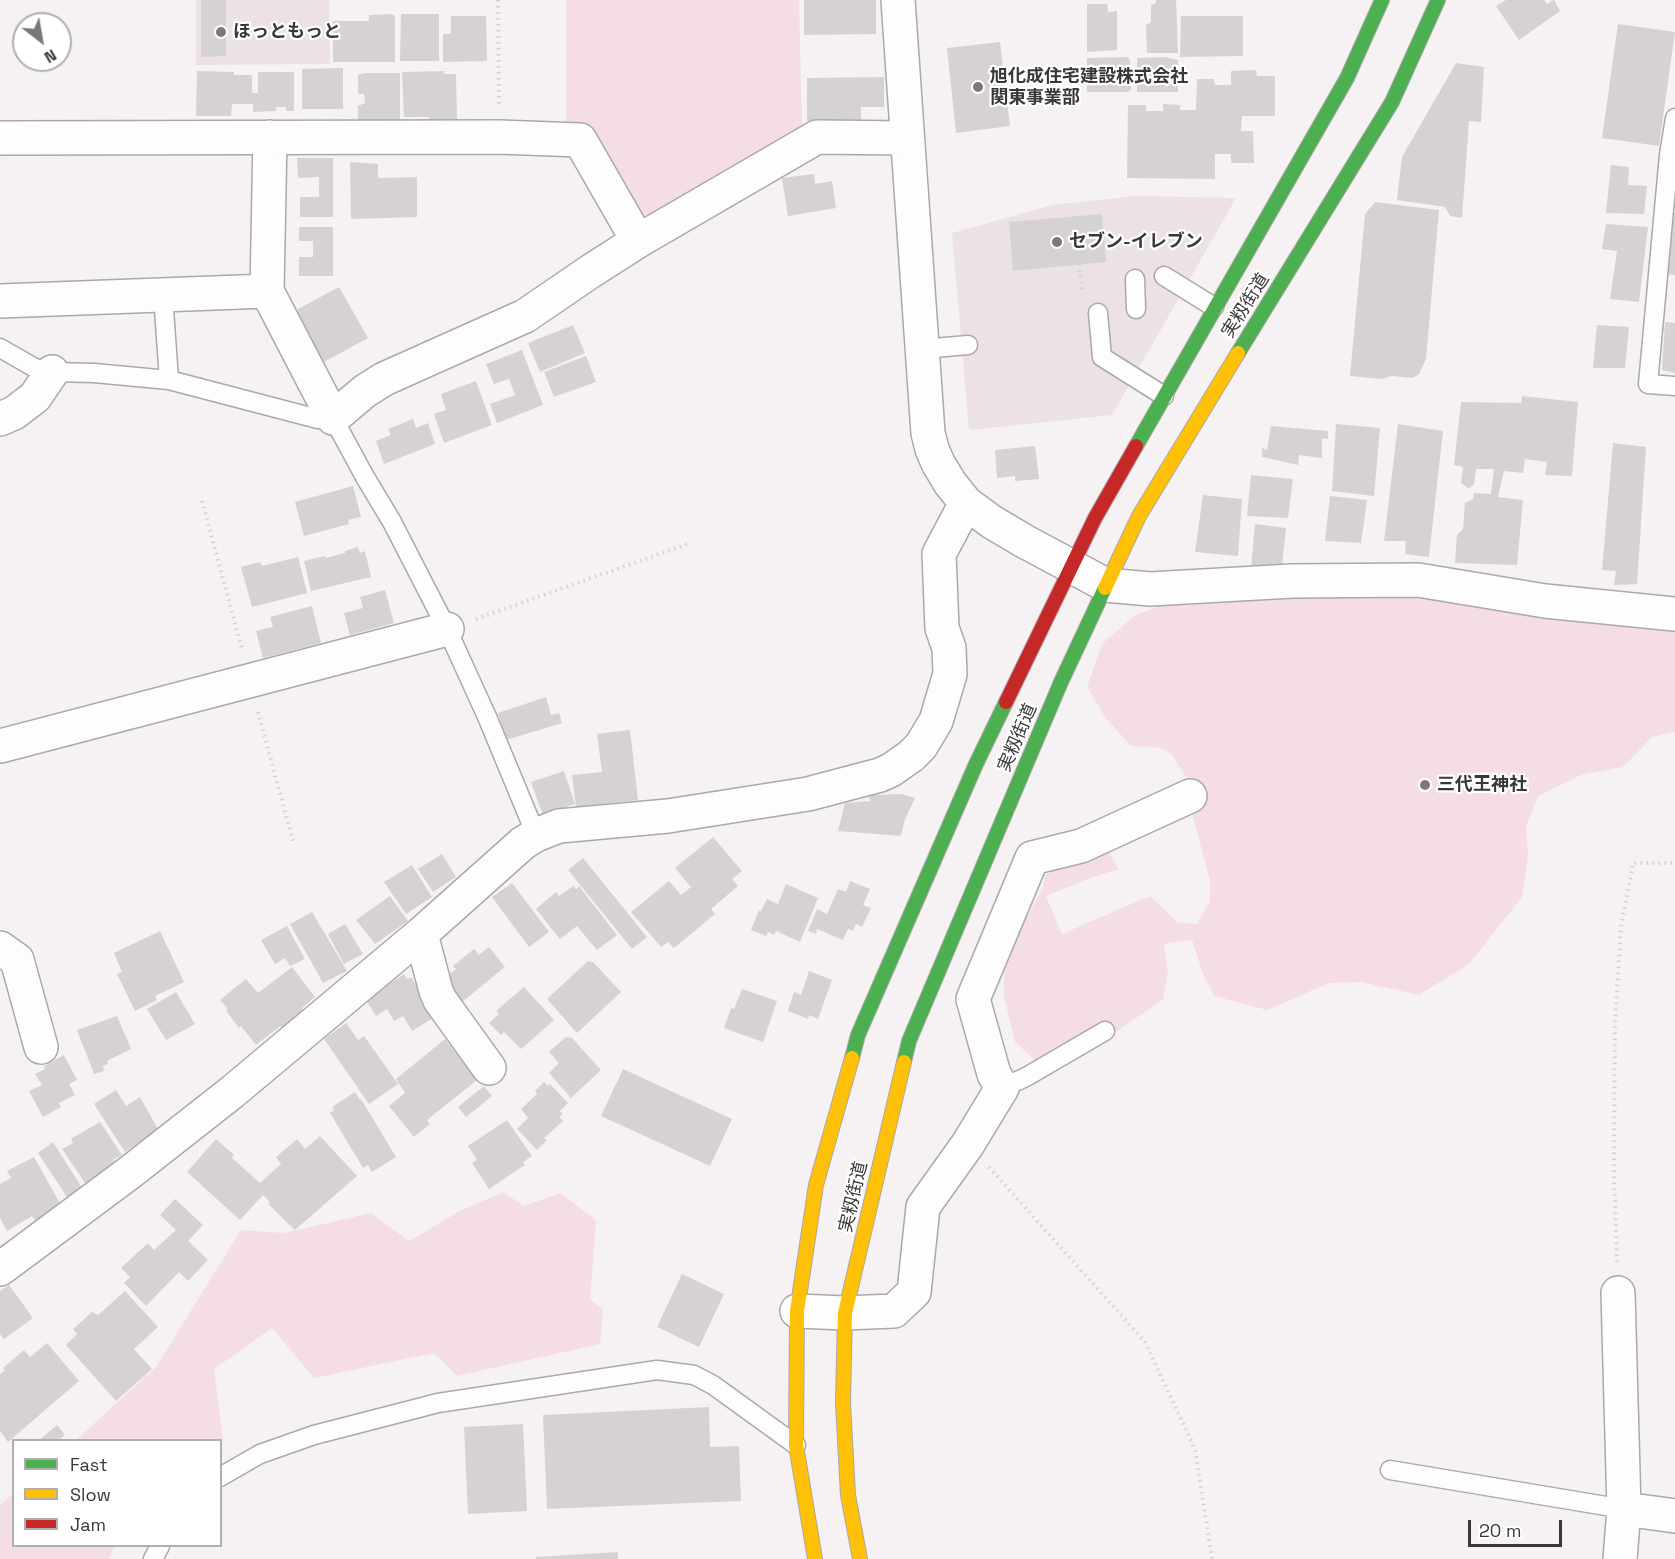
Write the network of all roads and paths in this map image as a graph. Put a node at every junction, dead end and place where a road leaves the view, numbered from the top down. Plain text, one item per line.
1 (498, 0) edge
2 (898, 0) edge
3 (1382, 0) edge
4 (1438, 0) edge
5 (1675, 118) edge
6 (499, 136) junction
7 (270, 137) junction
8 (0, 138) edge
9 (907, 138) junction
10 (638, 241) junction
11 (1079, 264) dead end
12 (1164, 276) dead end
13 (1135, 279) dead end
14 (267, 291) junction
15 (163, 295) junction
16 (1082, 295) dead end
17 (0, 301) edge
18 (1215, 307) junction
19 (1136, 309) dead end
20 (1098, 313) dead end
21 (968, 345) dead end
22 (0, 348) edge
23 (922, 349) junction
24 (52, 372) junction
25 (169, 380) junction
26 (1675, 386) edge
27 (1164, 396) junction
28 (0, 418) edge
29 (333, 418) junction
30 (202, 501) dead end
31 (966, 503) junction
32 (688, 544) dead end
33 (1071, 566) junction
34 (1106, 585) junction
35 (1675, 614) edge
36 (447, 629) junction
37 (250, 680) junction
38 (0, 746) edge
39 (1190, 796) dead end
40 (536, 835) junction
41 (293, 841) dead end
42 (1675, 863) edge
43 (421, 934) junction
44 (0, 948) edge
45 (45, 1027) dead end
46 (1105, 1031) dead end
47 (489, 1068) dead end
48 (1002, 1088) junction
49 (968, 1144) junction
50 (0, 1269) edge
51 (1618, 1293) joint
52 (797, 1311) junction
53 (845, 1313) junction
54 (796, 1445) junction
55 (1390, 1470) dead end
56 (222, 1476) edge
57 (1624, 1509) junction
58 (1675, 1516) edge
59 (815, 1559) edge
60 (860, 1559) edge
61 (1212, 1559) edge
62 (1620, 1559) edge

1 - 6 path
2 - 9 street
3 - 18 main road, 実籾街道
4 - 34 main road, 実籾街道
5 - 26 lane
6 - 7 street
6 - 10 street
7 - 8 street
7 - 14 street
9 - 10 street
9 - 23 street
10 - 29 street
11 - 16 path
12 - 18 lane
13 - 19 lane
14 - 15 street
14 - 29 street
15 - 17 street
15 - 25 lane
18 - 27 main road, 実籾街道
20 - 27 lane
21 - 23 lane
22 - 24 lane
23 - 31 street
24 - 25 lane
24 - 28 street
25 - 29 lane
27 - 33 main road, 実籾街道
29 - 36 lane
30 - 37 path
31 - 33 street
31 - 40 street
32 - 36 path
33 - 34 street
33 - 52 main road, 実籾街道
34 - 35 street
34 - 53 main road, 実籾街道
36 - 37 street
36 - 40 lane
37 - 38 street
37 - 41 path
39 - 48 street
40 - 43 street
42 - 51 path
43 - 47 street
43 - 50 street
44 - 45 street
46 - 48 lane
48 - 49 street
49 - 53 street
49 - 61 path
51 - 57 street
52 - 53 street
52 - 54 main road, 実籾街道
53 - 60 main road, 実籾街道
54 - 56 lane
54 - 59 main road, 実籾街道
55 - 57 lane
57 - 58 street
57 - 62 street

